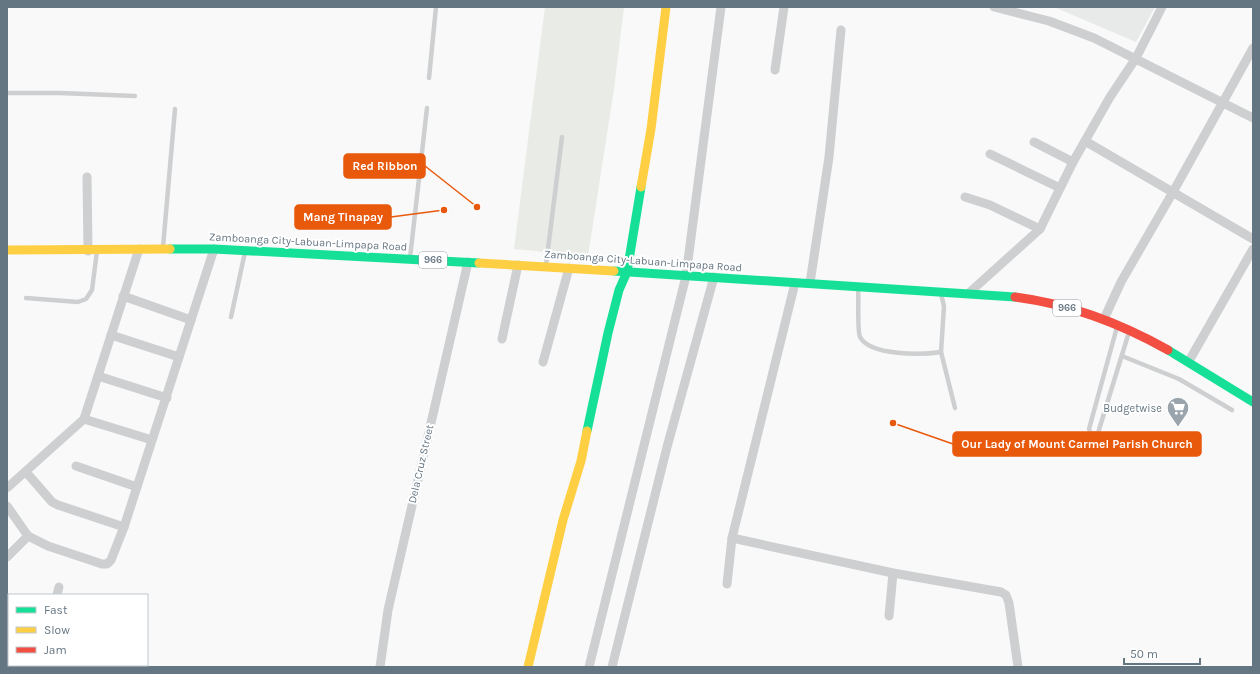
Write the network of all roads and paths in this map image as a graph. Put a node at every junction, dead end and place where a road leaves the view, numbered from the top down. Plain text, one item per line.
1 (436, 7) edge
2 (666, 7) edge
3 (721, 7) edge
4 (784, 7) edge
5 (994, 7) edge
6 (1162, 7) edge
7 (841, 30) dead end
8 (1253, 48) edge
9 (1136, 58) junction
10 (775, 70) dead end
11 (429, 78) dead end
12 (7, 93) edge
13 (135, 96) dead end
14 (1222, 102) junction
15 (427, 108) dead end
16 (175, 110) dead end
17 (1253, 118) edge
18 (562, 137) dead end
19 (1085, 141) junction
20 (1034, 142) dead end
21 (990, 154) dead end
22 (1073, 162) junction
23 (87, 177) dead end
24 (1060, 188) junction
25 (1173, 192) junction
26 (965, 197) dead end
27 (1040, 229) junction
28 (1253, 239) edge
29 (139, 249) junction
30 (214, 249) junction
31 (7, 250) edge
32 (162, 250) junction
33 (1253, 250) edge
34 (92, 251) junction
35 (246, 251) junction
36 (410, 259) junction
37 (468, 262) junction
38 (518, 265) junction
39 (546, 267) junction
40 (569, 268) junction
41 (627, 272) junction
42 (686, 276) junction
43 (714, 278) junction
44 (795, 283) junction
45 (810, 284) junction
46 (858, 286) junction
47 (940, 292) junction
48 (970, 292) junction
49 (122, 296) junction
50 (26, 298) dead end
51 (231, 318) dead end
52 (1104, 319) junction
53 (191, 320) junction
54 (1117, 326) junction
55 (1129, 332) junction
56 (110, 335) junction
57 (502, 339) dead end
58 (941, 352) junction
59 (1122, 356) junction
60 (179, 357) junction
61 (1189, 361) junction
62 (543, 362) dead end
63 (98, 376) junction
64 (167, 398) junction
65 (1253, 402) edge
66 (955, 408) dead end
67 (1232, 410) dead end
68 (84, 418) junction
69 (152, 440) junction
70 (76, 466) dead end
71 (26, 472) junction
72 (137, 486) junction
73 (7, 488) edge
74 (7, 506) edge
75 (124, 527) junction
76 (28, 536) junction
77 (732, 538) junction
78 (7, 558) edge
79 (893, 573) junction
80 (727, 584) dead end
81 (889, 616) dead end
82 (40, 666) edge
83 (44, 667) edge
84 (380, 667) edge
85 (528, 667) edge
86 (589, 667) edge
87 (612, 667) edge
88 (1018, 667) edge

1 - 11 lane
2 - 41 main road
3 - 42 street
4 - 10 street
5 - 9 street
6 - 9 street
7 - 45 street
8 - 14 street
9 - 14 street
9 - 19 street
12 - 13 lane
14 - 17 street
14 - 25 street
15 - 36 lane
16 - 32 lane
18 - 39 lane
19 - 22 street
19 - 25 street
20 - 22 street
21 - 24 street
22 - 24 street
23 - 34 street
24 - 27 street
25 - 28 street
25 - 52 street
26 - 27 street
27 - 48 street
29 - 32 main road, Zamboanga City-Labuan-Limpapa Road / 966
29 - 34 main road, Zamboanga City-Labuan-Limpapa Road / 966
29 - 49 street
30 - 32 main road, Zamboanga City-Labuan-Limpapa Road / 966
30 - 35 main road, Zamboanga City-Labuan-Limpapa Road / 966
30 - 53 street
31 - 34 main road, Zamboanga City-Labuan-Limpapa Road / 966
33 - 61 street
34 - 50 lane
35 - 36 main road, Zamboanga City-Labuan-Limpapa Road / 966
35 - 51 lane
36 - 37 main road, Zamboanga City-Labuan-Limpapa Road / 966
37 - 38 main road, Zamboanga City-Labuan-Limpapa Road / 966
37 - 84 street, Dela Cruz Street
38 - 39 main road, Zamboanga City-Labuan-Limpapa Road / 966
38 - 57 street
39 - 40 main road, Zamboanga City-Labuan-Limpapa Road / 966
40 - 41 main road, Zamboanga City-Labuan-Limpapa Road / 966
40 - 62 street
41 - 42 main road, Zamboanga City-Labuan-Limpapa Road / 966
41 - 85 main road
42 - 43 main road, Zamboanga City-Labuan-Limpapa Road / 966
42 - 86 street
43 - 44 main road, Zamboanga City-Labuan-Limpapa Road / 966
43 - 87 street
44 - 45 main road, Zamboanga City-Labuan-Limpapa Road / 966
44 - 77 street
45 - 46 main road, Zamboanga City-Labuan-Limpapa Road / 966
46 - 47 main road, Zamboanga City-Labuan-Limpapa Road / 966
46 - 58 lane
47 - 48 main road, Zamboanga City-Labuan-Limpapa Road / 966
47 - 58 lane
48 - 52 main road, Zamboanga City-Labuan-Limpapa Road / 966
49 - 53 street
49 - 56 street
52 - 54 main road, Zamboanga City-Labuan-Limpapa Road / 966
53 - 60 street
54 - 55 main road, Zamboanga City-Labuan-Limpapa Road / 966
54 - 59 lane
55 - 59 lane
55 - 61 main road, Zamboanga City-Labuan-Limpapa Road / 966
56 - 60 street
56 - 63 street
58 - 66 lane
59 - 67 lane
60 - 64 street
61 - 65 main road, Zamboanga City-Labuan-Limpapa Road / 966
63 - 64 street
63 - 68 street
64 - 69 street
68 - 69 street
68 - 71 street
69 - 72 street
70 - 72 street
71 - 73 street
71 - 75 street
72 - 75 street
74 - 76 street
75 - 76 street
76 - 78 street
77 - 79 street
77 - 80 street
79 - 81 street
79 - 88 street
82 - 83 street

